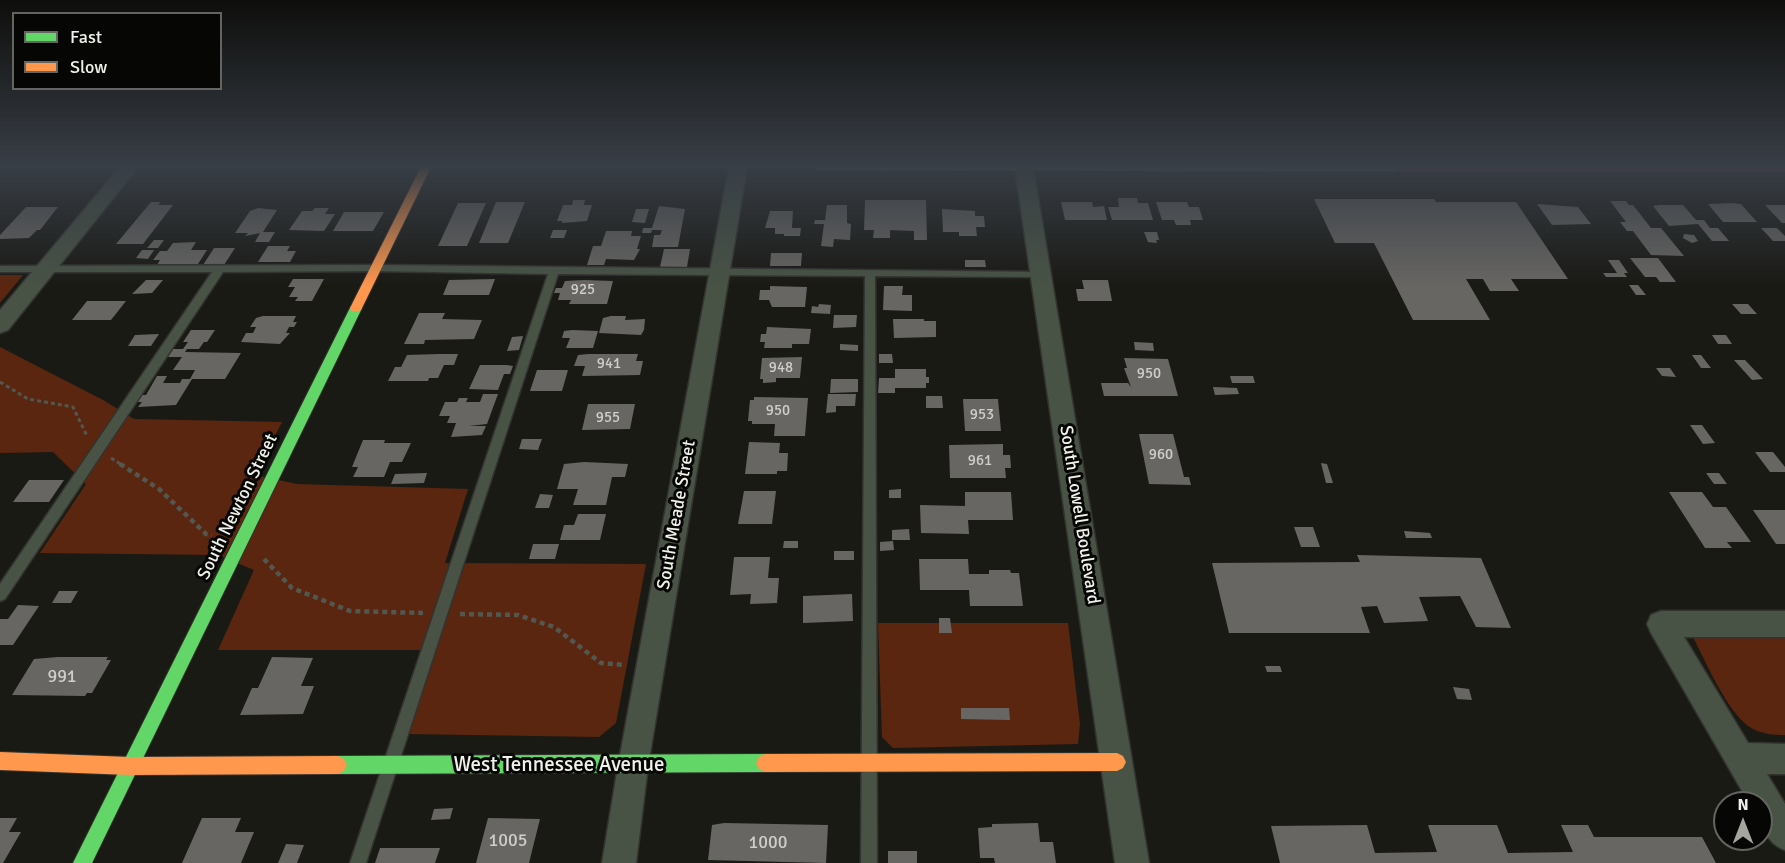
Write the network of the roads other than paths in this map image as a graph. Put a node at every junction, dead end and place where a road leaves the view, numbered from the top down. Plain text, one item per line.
1 (96, 207) edge
2 (406, 207) edge
3 (731, 207) edge
4 (1031, 207) edge
5 (376, 268) junction
6 (0, 269) edge
7 (46, 269) junction
8 (219, 270) junction
9 (554, 271) junction
10 (720, 272) junction
11 (870, 274) junction
12 (1041, 274) junction
13 (0, 325) edge
14 (0, 595) edge
15 (1785, 624) edge
16 (1742, 758) junction
17 (1785, 759) edge
18 (0, 761) edge
19 (1117, 762) junction
20 (391, 764) junction
21 (870, 764) junction
22 (130, 766) junction
23 (633, 766) junction
24 (1785, 834) edge
25 (81, 863) edge
26 (358, 863) edge
27 (619, 863) edge
28 (869, 863) edge
29 (1132, 863) edge

1 - 7 street
2 - 5 street, South Newton Street
3 - 10 street, South Meade Street
4 - 12 street, South Lowell Boulevard
5 - 8 lane
5 - 9 lane
5 - 22 street, South Newton Street
6 - 7 lane
7 - 8 lane
7 - 13 street
8 - 14 lane
9 - 10 lane
9 - 20 lane
10 - 11 lane
10 - 23 street, South Meade Street
11 - 12 lane
11 - 21 lane
12 - 19 street, South Lowell Boulevard
15 - 16 street
16 - 17 street
16 - 24 street
18 - 22 street, West Tennessee Avenue
19 - 21 street, West Tennessee Avenue
19 - 29 street, South Lowell Boulevard
20 - 22 street, West Tennessee Avenue
20 - 23 street, West Tennessee Avenue
20 - 26 lane
21 - 23 street, West Tennessee Avenue
21 - 28 lane
22 - 25 street, South Newton Street
23 - 27 street, South Meade Street

